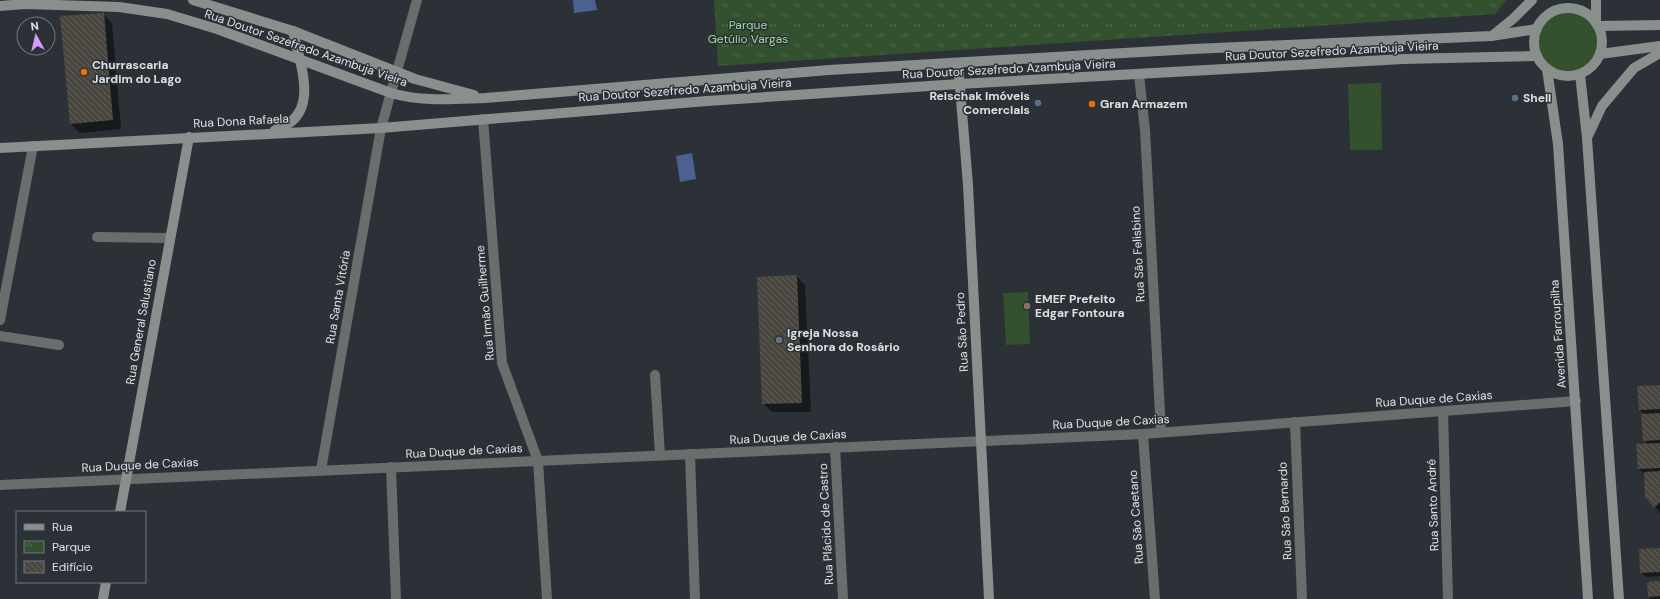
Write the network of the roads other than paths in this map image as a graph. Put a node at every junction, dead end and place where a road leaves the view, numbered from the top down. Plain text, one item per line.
1 (193, 0) edge
2 (417, 0) edge
3 (1532, 0) edge
4 (1596, 0) edge
5 (1566, 4) edge
6 (0, 6) edge
7 (1597, 24) junction
8 (1660, 25) edge
9 (1537, 29) junction
10 (293, 32) junction
11 (1491, 36) junction
12 (1660, 46) edge
13 (1660, 53) edge
14 (1600, 54) junction
15 (1537, 56) junction
16 (299, 60) junction
17 (958, 63) junction
18 (1547, 69) junction
19 (396, 73) junction
20 (1580, 74) junction
21 (1139, 75) junction
22 (959, 84) junction
23 (391, 93) junction
24 (485, 98) junction
25 (483, 119) junction
26 (381, 128) junction
27 (270, 132) junction
28 (189, 137) junction
29 (1586, 138) junction
30 (33, 146) junction
31 (0, 148) edge
32 (97, 238) dead end
33 (170, 238) junction
34 (0, 320) edge
35 (0, 336) edge
36 (59, 345) dead end
37 (656, 375) dead end
38 (1576, 401) junction
39 (1443, 411) junction
40 (1295, 422) junction
41 (1161, 432) junction
42 (1144, 434) junction
43 (980, 441) junction
44 (835, 448) junction
45 (690, 454) junction
46 (660, 455) junction
47 (538, 461) junction
48 (391, 467) junction
49 (322, 470) junction
50 (126, 479) junction
51 (0, 485) edge
52 (120, 511) edge
53 (106, 583) edge
54 (103, 599) edge
55 (396, 599) edge
56 (547, 599) edge
57 (695, 599) edge
58 (843, 599) edge
59 (989, 599) edge
60 (1155, 599) edge
61 (1302, 599) edge
62 (1448, 599) edge
63 (1588, 599) edge
64 (1619, 599) edge

1 - 10 main road, Rua Doutor Sezefredo Azambuja Vieira
2 - 19 street, Rua Santa Vitória
3 - 11 main road
4 - 7 main road
5 - 7 main road
5 - 9 main road
6 - 16 main road, Rua Doutor Sezefredo Azambuja Vieira
7 - 8 main road
7 - 14 main road
9 - 11 main road, Rua Doutor Sezefredo Azambuja Vieira
9 - 15 main road
10 - 16 main road
10 - 19 main road, Rua Doutor Sezefredo Azambuja Vieira
11 - 17 main road, Rua Doutor Sezefredo Azambuja Vieira
12 - 14 main road
13 - 29 main road
14 - 20 main road
15 - 18 main road
15 - 21 main road, Rua Doutor Sezefredo Azambuja Vieira
16 - 23 main road, Rua Doutor Sezefredo Azambuja Vieira
16 - 27 main road
17 - 22 main road, Rua São Pedro
17 - 24 main road, Rua Doutor Sezefredo Azambuja Vieira
18 - 20 main road
18 - 38 main road, Avenida Farroupilha
19 - 23 street, Rua Santa Vitória
19 - 24 main road, Rua Doutor Sezefredo Azambuja Vieira
20 - 29 main road
21 - 22 main road, Rua Doutor Sezefredo Azambuja Vieira
21 - 41 street, Rua São Felisbino
22 - 25 main road, Rua Doutor Sezefredo Azambuja Vieira
22 - 43 main road, Rua São Pedro
23 - 24 main road, Rua Doutor Sezefredo Azambuja Vieira
23 - 26 street, Rua Santa Vitória
25 - 26 main road, Rua Dona Rafaela
25 - 47 street, Rua Irmão Guilherme
26 - 27 main road, Rua Dona Rafaela
26 - 49 street, Rua Santa Vitória
27 - 28 main road, Rua Dona Rafaela
28 - 30 main road, Rua Dona Rafaela
28 - 33 main road, Rua General Salustiano
29 - 64 main road
30 - 31 main road, Rua Dona Rafaela
30 - 34 street
32 - 33 street
33 - 50 main road, Rua General Salustiano
35 - 36 street
37 - 46 street
38 - 39 street, Rua Duque de Caxias
38 - 63 main road, Avenida Farroupilha
39 - 40 street, Rua Duque de Caxias
39 - 62 street, Rua Santo André
40 - 41 street, Rua Duque de Caxias
40 - 61 street, Rua São Bernardo
41 - 42 street, Rua Duque de Caxias
42 - 43 street, Rua Duque de Caxias
42 - 60 street, Rua São Caetano
43 - 44 street, Rua Duque de Caxias
43 - 59 main road, Rua São Pedro
44 - 45 street, Rua Duque de Caxias
44 - 58 street, Rua Plácido de Castro
45 - 46 street, Rua Duque de Caxias
45 - 57 street
46 - 47 street, Rua Duque de Caxias
47 - 48 street, Rua Duque de Caxias
47 - 56 street, Rua Irmão Guilherme
48 - 49 street, Rua Duque de Caxias
48 - 55 street
49 - 50 street, Rua Duque de Caxias
50 - 51 street, Rua Duque de Caxias
50 - 52 main road, Rua General Salustiano
53 - 54 main road

